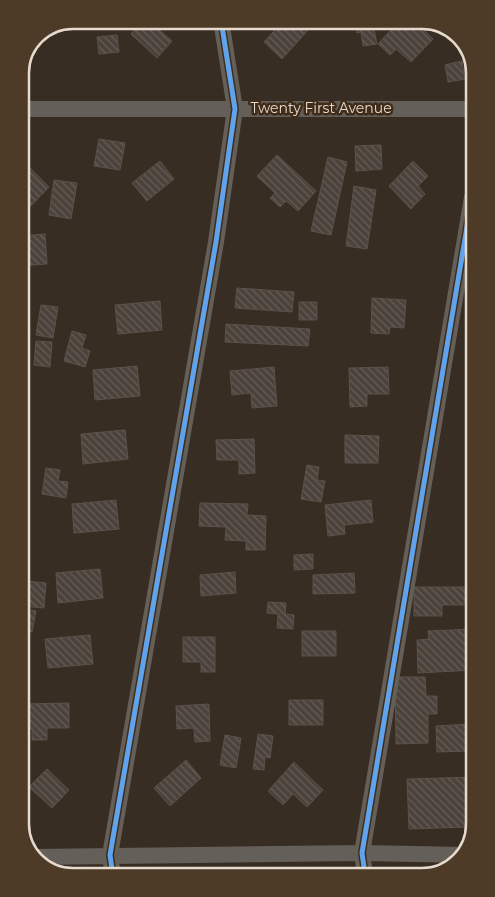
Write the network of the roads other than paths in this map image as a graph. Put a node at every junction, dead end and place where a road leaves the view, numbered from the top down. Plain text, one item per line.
1 (222, 29) edge
2 (235, 108) junction
3 (29, 109) edge
4 (466, 109) edge
5 (466, 233) edge
6 (362, 853) junction
7 (453, 855) edge
8 (110, 856) junction
9 (44, 857) edge
10 (112, 868) edge
11 (364, 868) edge

1 - 2 street
2 - 3 street, Twenty First Avenue
2 - 4 street, Twenty First Avenue
2 - 8 street
5 - 6 street
6 - 7 street
6 - 8 street
6 - 11 street
8 - 9 street
8 - 10 street

